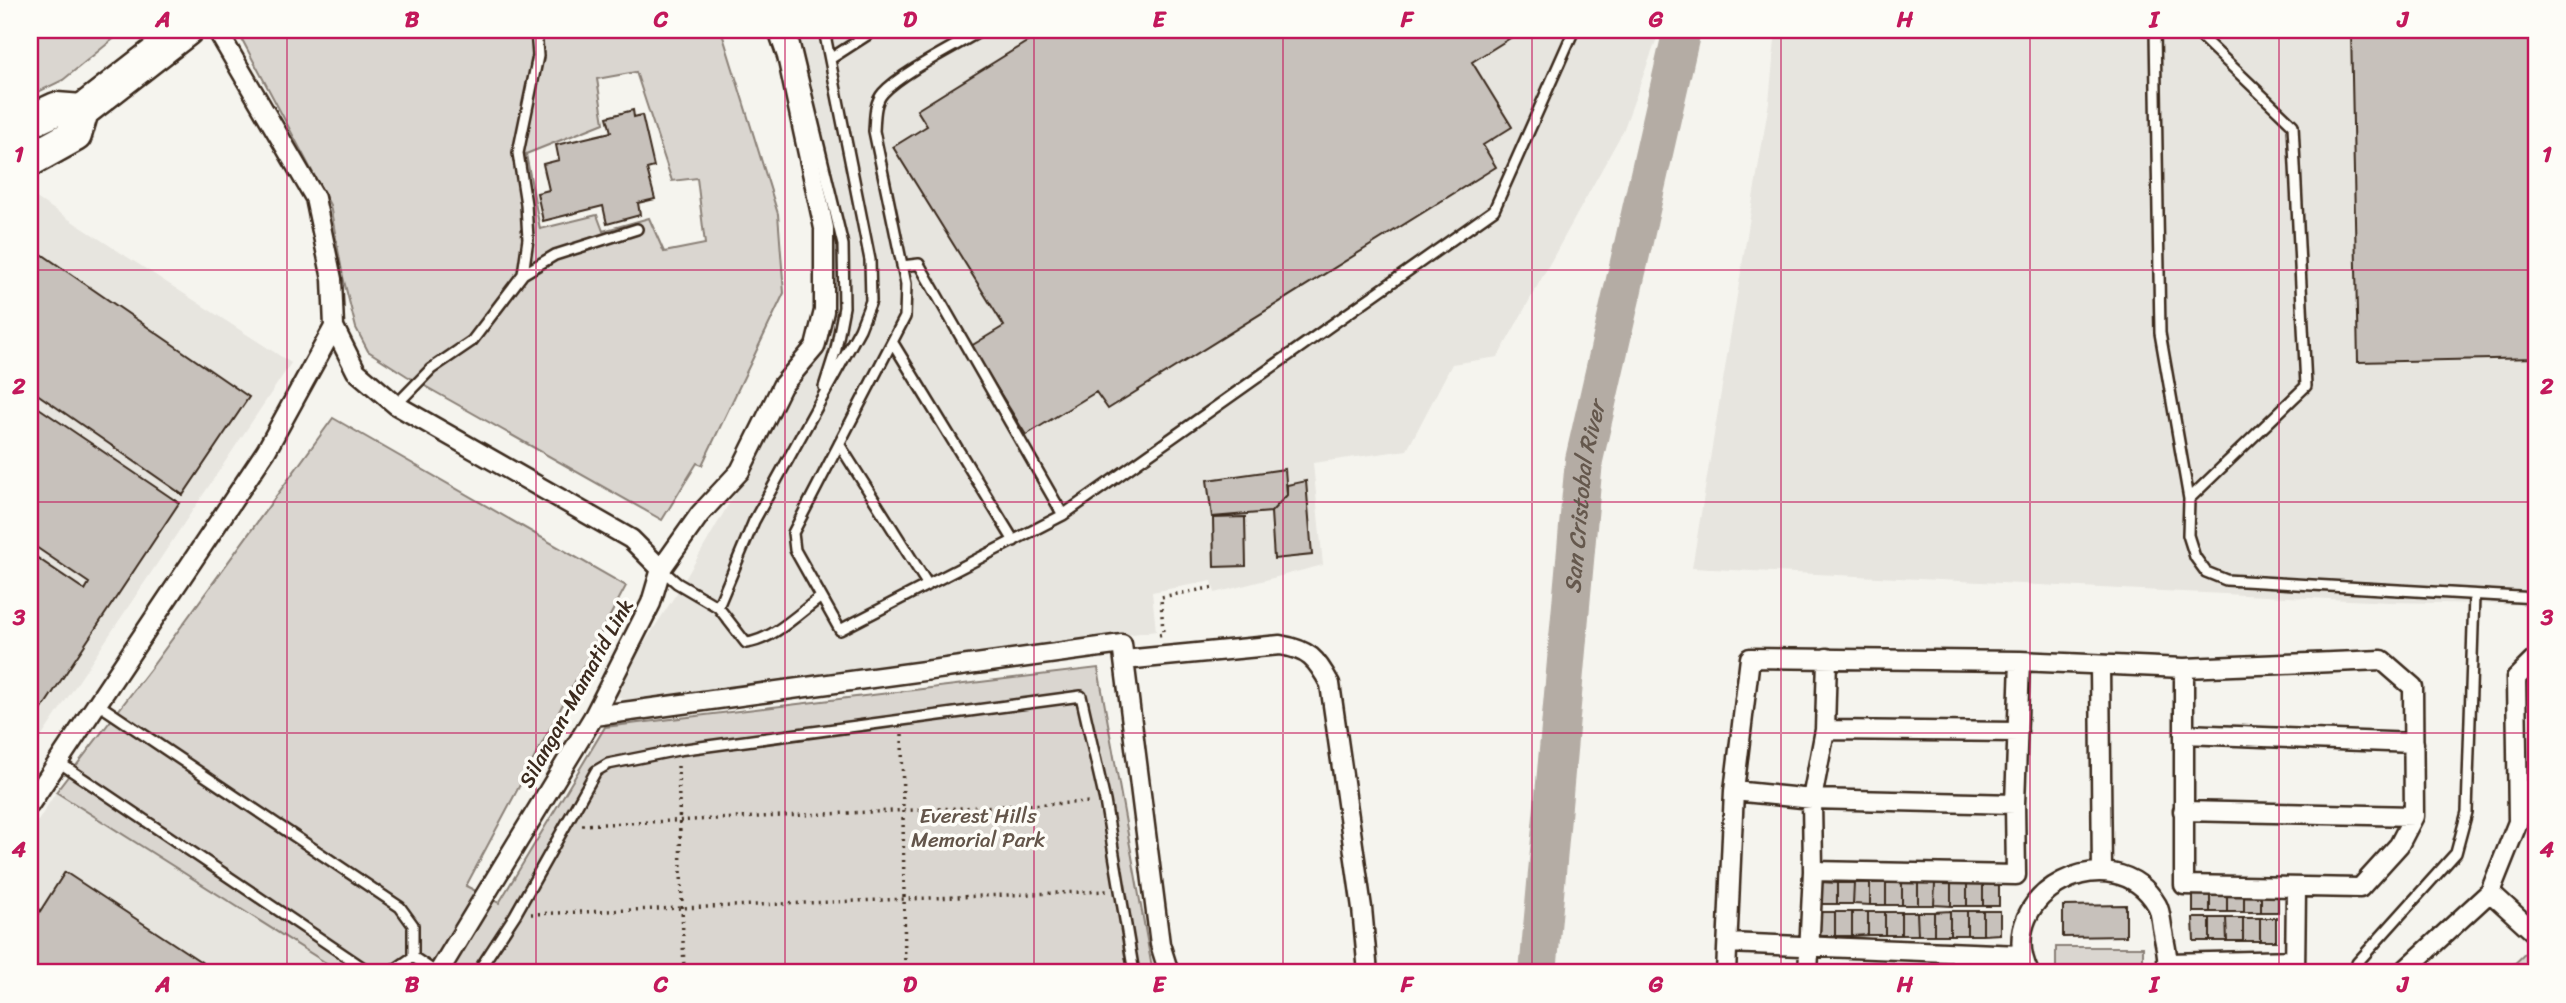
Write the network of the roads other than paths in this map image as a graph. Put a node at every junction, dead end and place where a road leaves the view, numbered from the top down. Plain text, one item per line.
1 (186, 30) edge
2 (217, 30) edge
3 (536, 30) edge
4 (778, 30) edge
5 (791, 30) edge
6 (824, 30) edge
7 (875, 30) edge
8 (982, 30) edge
9 (1574, 30) edge
10 (2155, 30) edge
11 (2194, 30) edge
12 (830, 60) junction
13 (82, 110) junction
14 (30, 121) edge
15 (30, 160) edge
16 (637, 229) dead end
17 (902, 266) junction
18 (523, 274) junction
19 (334, 327) junction
20 (893, 343) junction
21 (396, 404) junction
22 (817, 407) junction
23 (839, 444) junction
24 (2189, 499) junction
25 (1063, 515) junction
26 (1014, 541) junction
27 (661, 569) junction
28 (928, 585) junction
29 (2474, 596) junction
30 (821, 597) junction
31 (2536, 598) edge
32 (718, 607) junction
33 (1123, 652) junction
34 (1827, 658) junction
35 (2536, 658) edge
36 (2020, 661) junction
37 (2100, 667) junction
38 (2185, 668) junction
39 (95, 702) junction
40 (594, 716) junction
41 (1825, 730) junction
42 (2018, 732) junction
43 (2185, 734) junction
44 (2414, 743) junction
45 (57, 761) junction
46 (1734, 791) junction
47 (1812, 800) junction
48 (30, 804) edge
49 (2015, 804) junction
50 (2183, 811) junction
51 (2414, 816) junction
52 (1813, 871) junction
53 (2102, 872) junction
54 (2296, 889) junction
55 (2490, 892) junction
56 (2536, 933) edge
57 (1728, 943) junction
58 (1809, 949) junction
59 (2020, 955) junction
60 (413, 957) junction
61 (2295, 967) edge
62 (2166, 968) edge
63 (376, 973) edge
64 (390, 973) edge
65 (437, 973) edge
66 (477, 973) edge
67 (1134, 973) edge
68 (1169, 973) edge
69 (1368, 973) edge
70 (1727, 973) edge
71 (1808, 973) edge
72 (2029, 973) edge
73 (2357, 973) edge
74 (2402, 973) edge

1 - 13 highway
2 - 19 street
3 - 18 lane
4 - 27 street, Silangan-Mamatid Link
5 - 22 lane
6 - 12 lane
7 - 12 lane
8 - 17 lane
9 - 25 lane
10 - 24 lane
11 - 24 lane
12 - 22 lane
13 - 14 highway
13 - 15 highway
16 - 18 lane
17 - 20 lane
17 - 25 lane
18 - 21 lane
19 - 21 street
19 - 39 street
20 - 23 lane
20 - 26 lane
21 - 27 street
22 - 32 lane
23 - 28 lane
23 - 30 lane
24 - 29 lane
25 - 26 lane
26 - 28 lane
27 - 32 lane
27 - 40 street, Silangan-Mamatid Link
28 - 30 lane
29 - 31 lane
29 - 73 lane
30 - 32 lane
33 - 40 street
33 - 68 street
33 - 69 street
34 - 36 street
34 - 41 street
34 - 46 street
35 - 55 street
36 - 37 street
36 - 42 street
37 - 38 street
37 - 53 street
38 - 43 street
38 - 44 street
39 - 45 street
39 - 60 lane
40 - 65 street, Silangan-Mamatid Link
41 - 42 street
41 - 47 street
42 - 49 street
43 - 44 street
43 - 50 street
44 - 51 street
45 - 48 street
45 - 63 lane
46 - 47 street
46 - 57 street
47 - 49 street
47 - 52 street
49 - 52 street
50 - 51 street
50 - 54 street
51 - 54 street
52 - 58 street
53 - 59 street
53 - 62 street
54 - 61 street
55 - 56 street
55 - 74 street
57 - 58 street
57 - 70 street
58 - 59 street
58 - 71 street
59 - 72 street
60 - 64 lane
60 - 65 lane
61 - 62 street
66 - 67 lane

